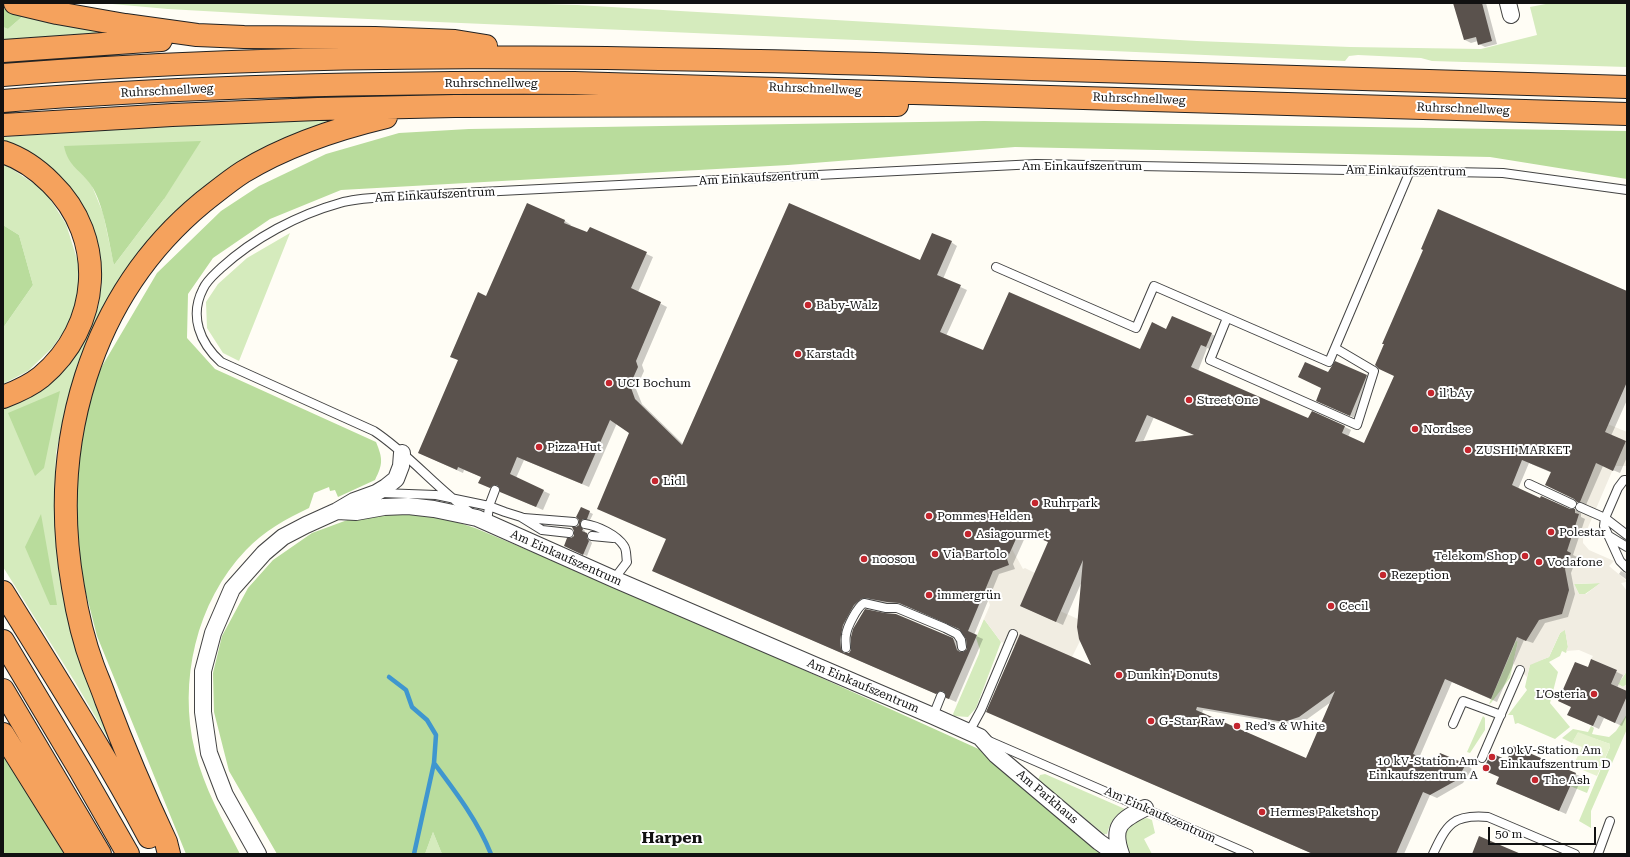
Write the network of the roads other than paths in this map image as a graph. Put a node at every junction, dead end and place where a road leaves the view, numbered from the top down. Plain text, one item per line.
1 (15, 3) edge
2 (244, 37) junction
3 (3, 51) edge
4 (556, 56) junction
5 (3, 75) edge
6 (1627, 87) edge
7 (1038, 96) junction
8 (3, 101) edge
9 (455, 106) junction
10 (1627, 114) edge
11 (3, 125) edge
12 (3, 152) edge
13 (1410, 171) junction
14 (1627, 190) edge
15 (996, 267) dead end
16 (1227, 318) junction
17 (1335, 348) junction
18 (3, 397) edge
19 (402, 453) junction
20 (1627, 480) edge
21 (1528, 484) dead end
22 (495, 490) dead end
23 (393, 494) junction
24 (452, 499) junction
25 (489, 506) junction
26 (330, 511) junction
27 (521, 518) junction
28 (1605, 518) junction
29 (482, 520) junction
30 (574, 522) dead end
31 (585, 524) dead end
32 (568, 533) dead end
33 (1627, 535) edge
34 (592, 536) dead end
35 (1609, 536) junction
36 (616, 538) junction
37 (1627, 547) edge
38 (1627, 568) edge
39 (614, 579) junction
40 (3, 592) edge
41 (1013, 634) dead end
42 (3, 641) edge
43 (962, 647) dead end
44 (846, 648) dead end
45 (1520, 670) dead end
46 (3, 690) edge
47 (941, 696) dead end
48 (1501, 715) junction
49 (933, 716) junction
50 (1453, 724) dead end
51 (3, 734) edge
52 (975, 735) junction
53 (1482, 758) dead end
54 (1144, 808) junction
55 (1610, 821) dead end
56 (78, 854) edge
57 (100, 854) edge
58 (128, 854) edge
59 (158, 854) edge
60 (170, 854) edge
61 (258, 854) edge
62 (1116, 854) edge
63 (1121, 854) edge
64 (1249, 854) edge
65 (1433, 854) edge
66 (1575, 854) edge
67 (1598, 854) edge

1 - 2 highway
2 - 3 highway
2 - 4 highway
4 - 5 highway
4 - 6 highway
7 - 8 highway, Ruhrschnellweg
7 - 9 highway
7 - 10 highway, Ruhrschnellweg
9 - 11 highway
9 - 60 highway
12 - 18 highway
13 - 14 lane, Am Einkaufszentrum
13 - 17 lane
13 - 19 lane, Am Einkaufszentrum
15 - 16 lane
16 - 17 lane
16 - 17 lane
19 - 23 street, Am Einkaufszentrum
19 - 24 lane, Am Einkaufszentrum
20 - 28 lane
21 - 28 lane
22 - 25 lane
23 - 24 lane
23 - 26 street, Am Einkaufszentrum
23 - 26 street, Am Einkaufszentrum
23 - 29 street, Am Einkaufszentrum
24 - 25 lane
24 - 29 lane, Am Einkaufszentrum
25 - 27 lane
25 - 29 lane
26 - 61 street, Am Einkaufszentrum
27 - 30 lane
27 - 32 lane
28 - 33 lane
28 - 35 lane
29 - 39 street, Am Einkaufszentrum
31 - 36 lane
34 - 36 lane
35 - 37 lane
35 - 38 lane
36 - 39 lane
39 - 49 street, Am Einkaufszentrum
40 - 59 highway
41 - 52 lane
42 - 58 highway
43 - 44 lane
45 - 48 lane
46 - 57 highway
47 - 49 lane
48 - 50 lane
48 - 53 lane
49 - 52 street, Am Einkaufszentrum
51 - 56 highway
52 - 54 lane, Am Einkaufszentrum
52 - 62 street, Am Parkhaus
54 - 63 street
54 - 64 lane, Am Einkaufszentrum
55 - 67 lane
65 - 66 lane

